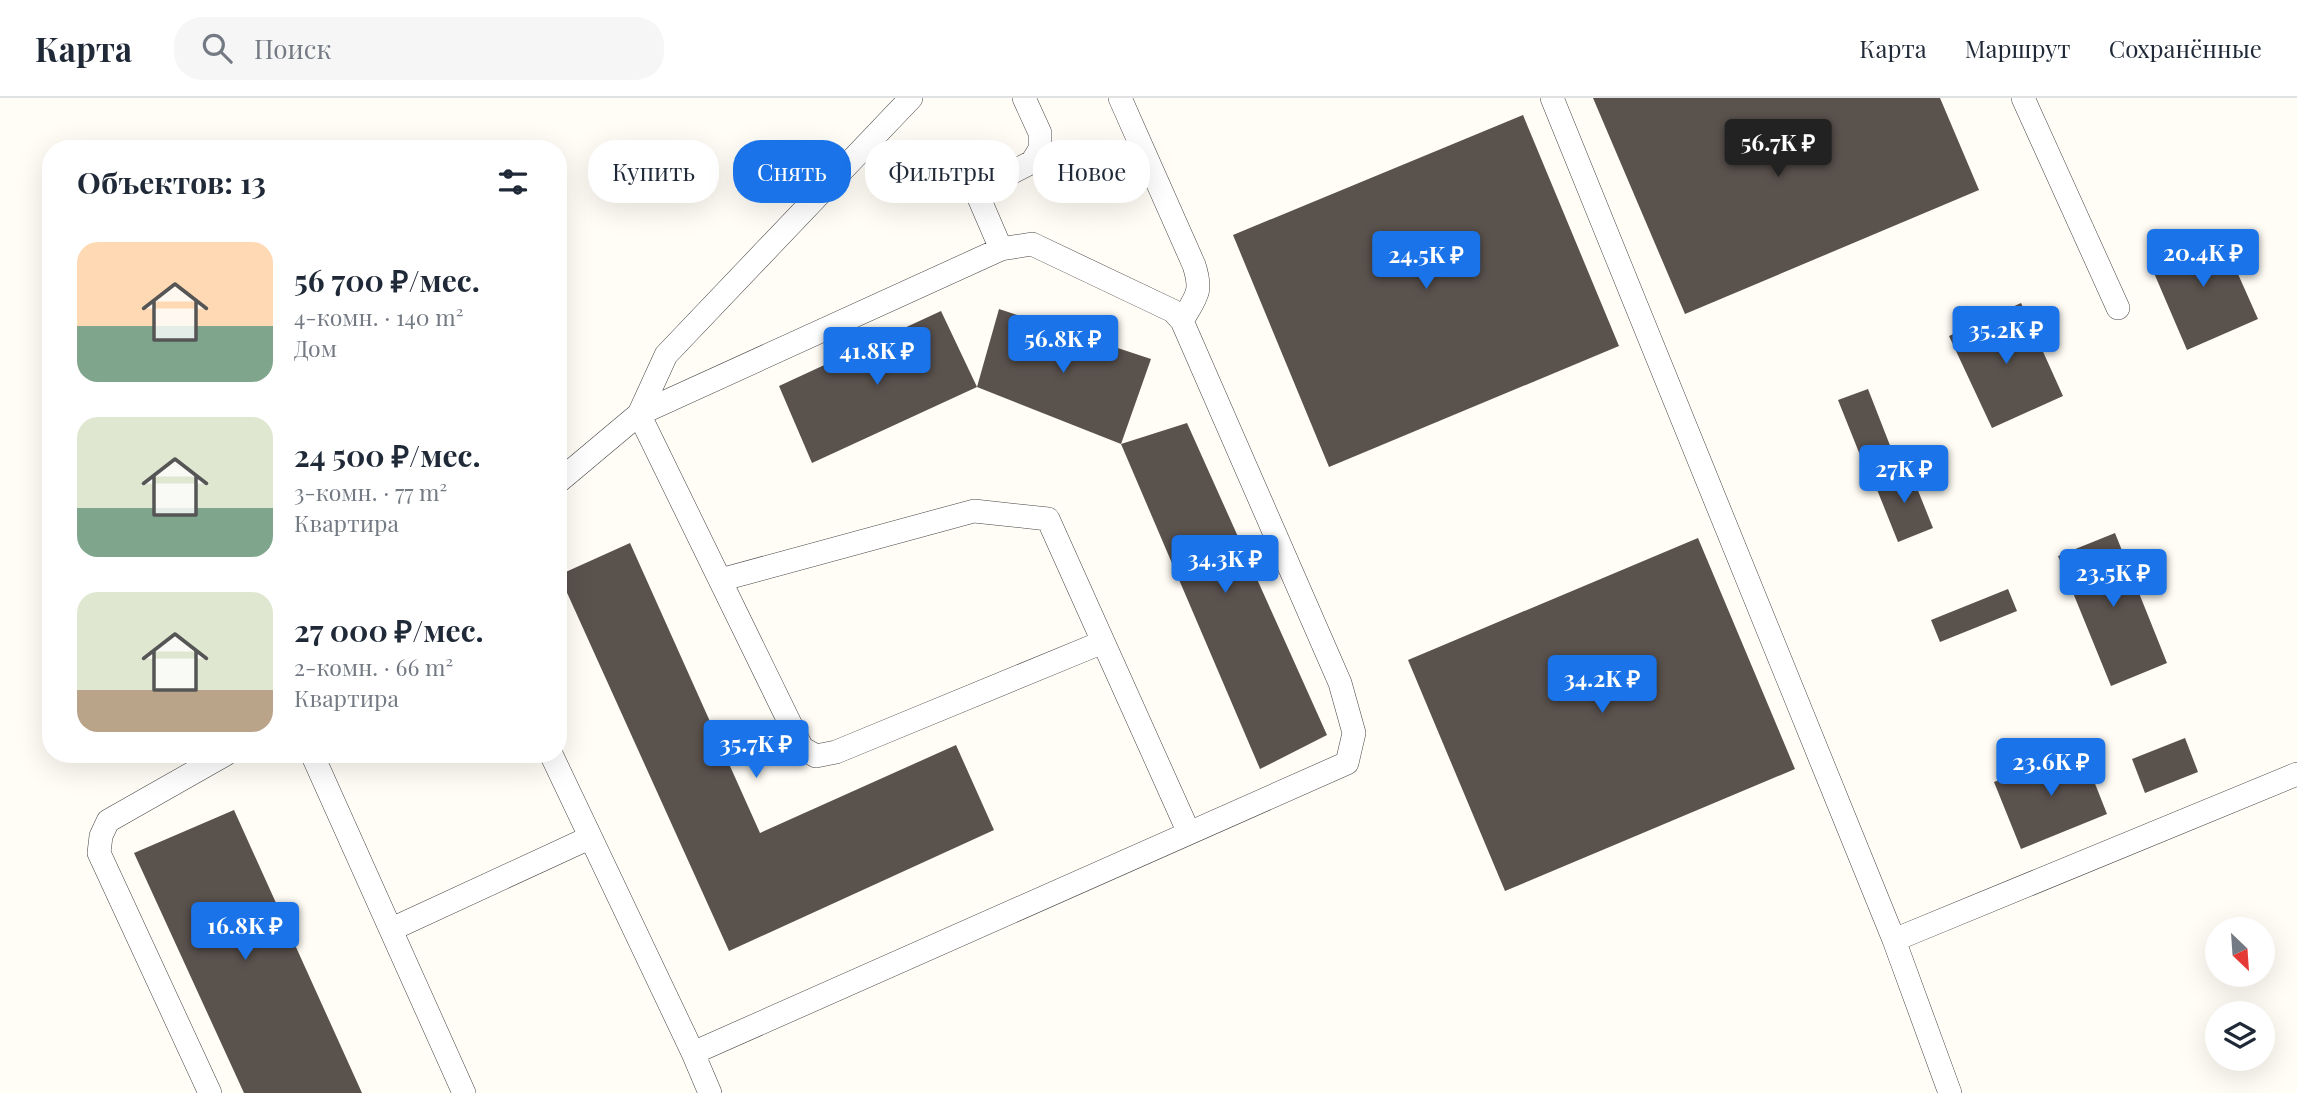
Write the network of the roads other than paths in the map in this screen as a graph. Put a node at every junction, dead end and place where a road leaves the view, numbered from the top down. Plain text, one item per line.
1 (912, 98) edge
2 (1024, 98) edge
3 (1120, 98) edge
4 (1552, 98) edge
5 (2023, 98) edge
6 (872, 140) edge
7 (865, 147) edge
8 (1019, 169) edge
9 (981, 203) edge
10 (1001, 249) junction
11 (2118, 308) dead end
12 (1182, 321) junction
13 (639, 414) junction
14 (567, 474) edge
15 (720, 580) junction
16 (1103, 642) junction
17 (210, 763) edge
18 (317, 763) edge
19 (555, 763) edge
20 (2297, 774) edge
21 (1189, 833) junction
22 (589, 838) junction
23 (392, 929) junction
24 (1894, 940) junction
25 (693, 1053) junction
26 (210, 1093) edge
27 (464, 1093) edge
28 (710, 1093) edge
29 (1950, 1093) edge

1 - 6 lane
2 - 8 lane
3 - 12 lane
4 - 24 lane
5 - 11 lane
7 - 13 lane
9 - 10 lane
10 - 12 lane
10 - 13 lane
12 - 21 lane
13 - 14 lane
13 - 15 lane
15 - 16 lane
15 - 16 lane
16 - 21 lane
17 - 26 lane
18 - 23 lane
19 - 22 lane
20 - 24 lane
21 - 25 lane
22 - 23 lane
22 - 25 lane
23 - 27 lane
24 - 29 lane
25 - 28 lane

